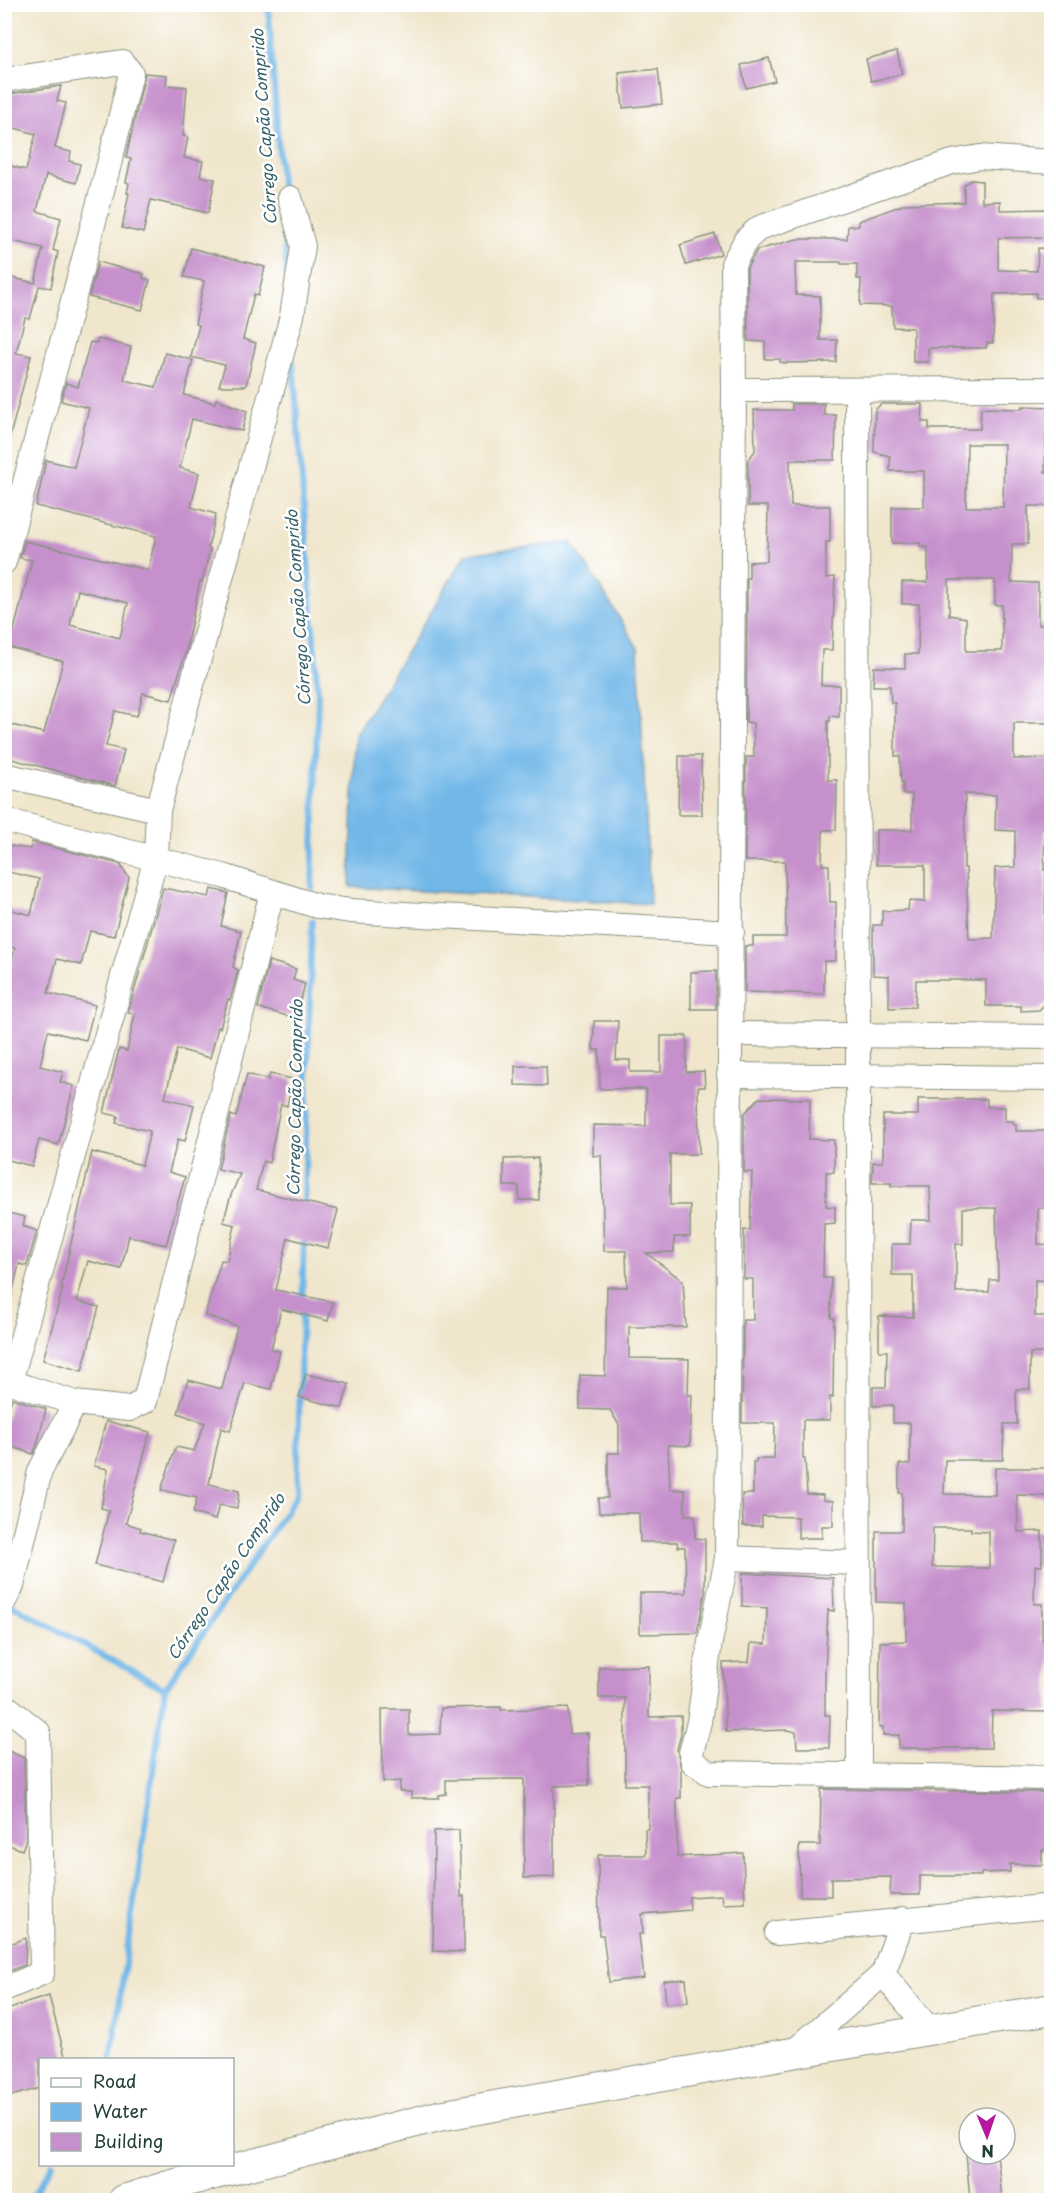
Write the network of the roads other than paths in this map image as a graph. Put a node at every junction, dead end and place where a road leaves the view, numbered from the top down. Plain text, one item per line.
1 (4, 80) edge
2 (1052, 162) edge
3 (290, 198) dead end
4 (1052, 389) edge
5 (734, 390) junction
6 (857, 390) junction
7 (4, 562) edge
8 (4, 775) edge
9 (158, 810) junction
10 (4, 820) edge
11 (156, 858) junction
12 (272, 892) junction
13 (732, 933) junction
14 (731, 1034) junction
15 (857, 1035) junction
16 (1052, 1037) edge
17 (729, 1075) junction
18 (857, 1076) junction
19 (1052, 1078) edge
20 (7, 1381) edge
21 (75, 1403) junction
22 (727, 1558) junction
23 (858, 1563) junction
24 (4, 1601) edge
25 (4, 1705) edge
26 (859, 1775) junction
27 (1052, 1778) edge
28 (1052, 1906) edge
29 (903, 1919) junction
30 (777, 1933) dead end
31 (883, 1974) junction
32 (4, 1989) edge
33 (1052, 2009) edge
34 (929, 2029) junction
35 (792, 2053) junction
36 (124, 2200) edge

1 - 7 street
2 - 5 street
3 - 9 street
4 - 6 street
5 - 6 street
5 - 13 street
6 - 15 street
8 - 9 street
9 - 11 street
10 - 11 street
11 - 12 street
11 - 20 street
12 - 13 street
12 - 21 street
13 - 14 street
14 - 15 street
14 - 17 street
15 - 16 street
15 - 18 street
17 - 18 street
17 - 22 street
18 - 19 street
18 - 23 street
20 - 21 street
21 - 24 street
22 - 23 street
22 - 26 street
23 - 26 street
25 - 32 street
26 - 27 street
28 - 29 street
29 - 30 street
29 - 31 street
31 - 34 street
31 - 35 street
33 - 34 main road
34 - 35 main road
35 - 36 main road

